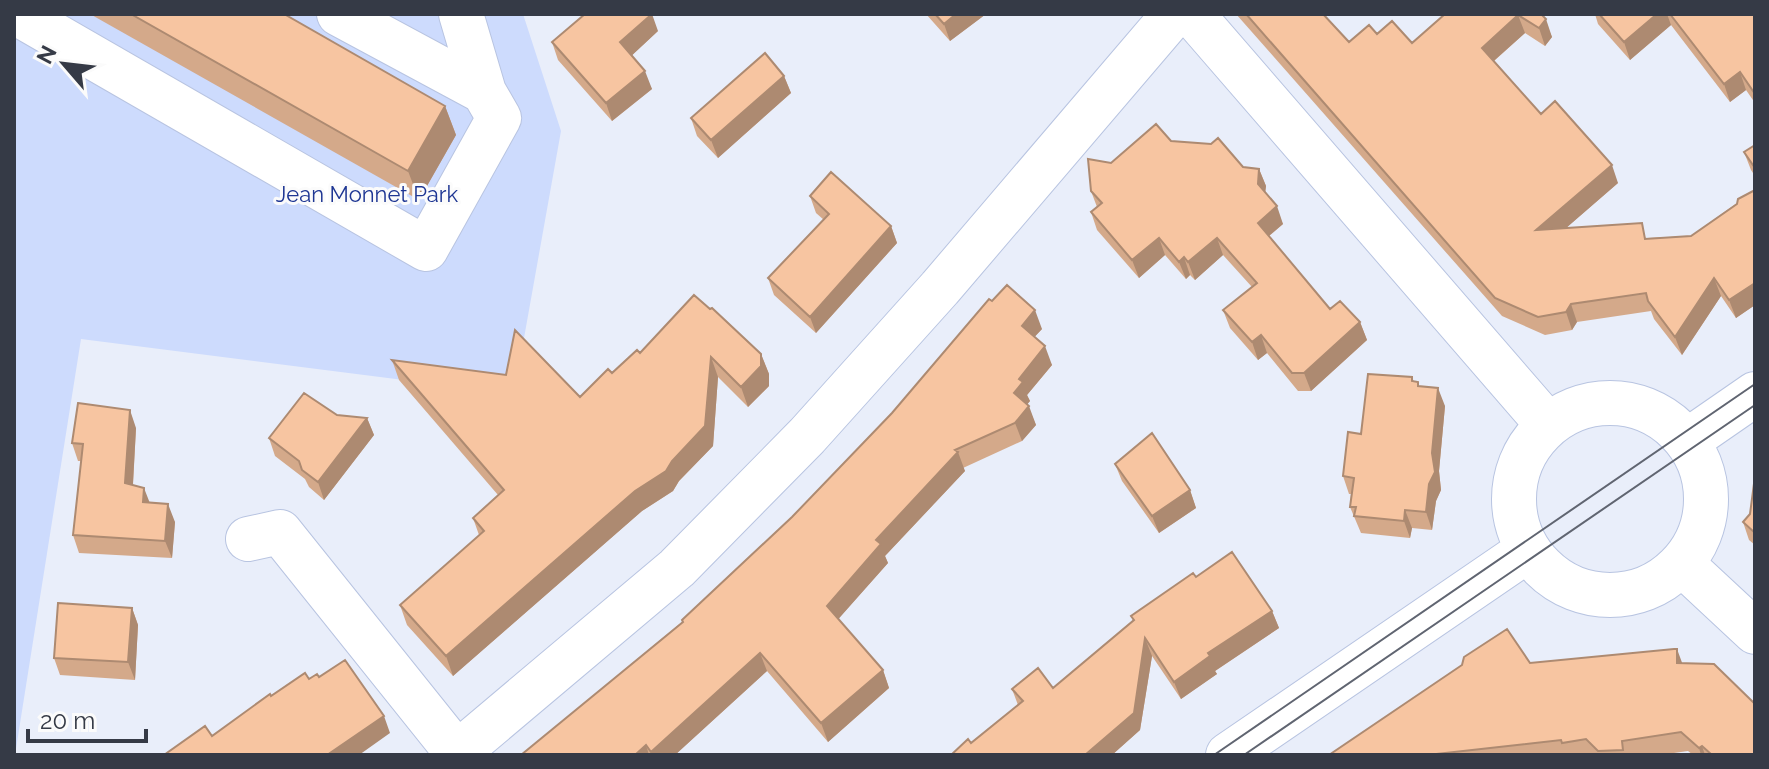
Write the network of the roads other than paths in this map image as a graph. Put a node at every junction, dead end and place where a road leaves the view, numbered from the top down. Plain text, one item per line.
1 (18, 14) edge
2 (339, 14) edge
3 (461, 14) edge
4 (1174, 14) edge
5 (1192, 14) edge
6 (484, 92) junction
7 (1755, 394) edge
8 (1548, 425) junction
9 (1687, 441) junction
10 (248, 539) dead end
11 (1528, 550) junction
12 (1682, 564) junction
13 (1755, 632) edge
14 (456, 754) edge
15 (1228, 755) edge

1 - 6 street
2 - 6 street
3 - 6 street
4 - 14 street
5 - 8 street
7 - 9 street
8 - 9 street
8 - 11 street
9 - 12 street
10 - 14 street
11 - 12 street
11 - 15 street
12 - 13 street

